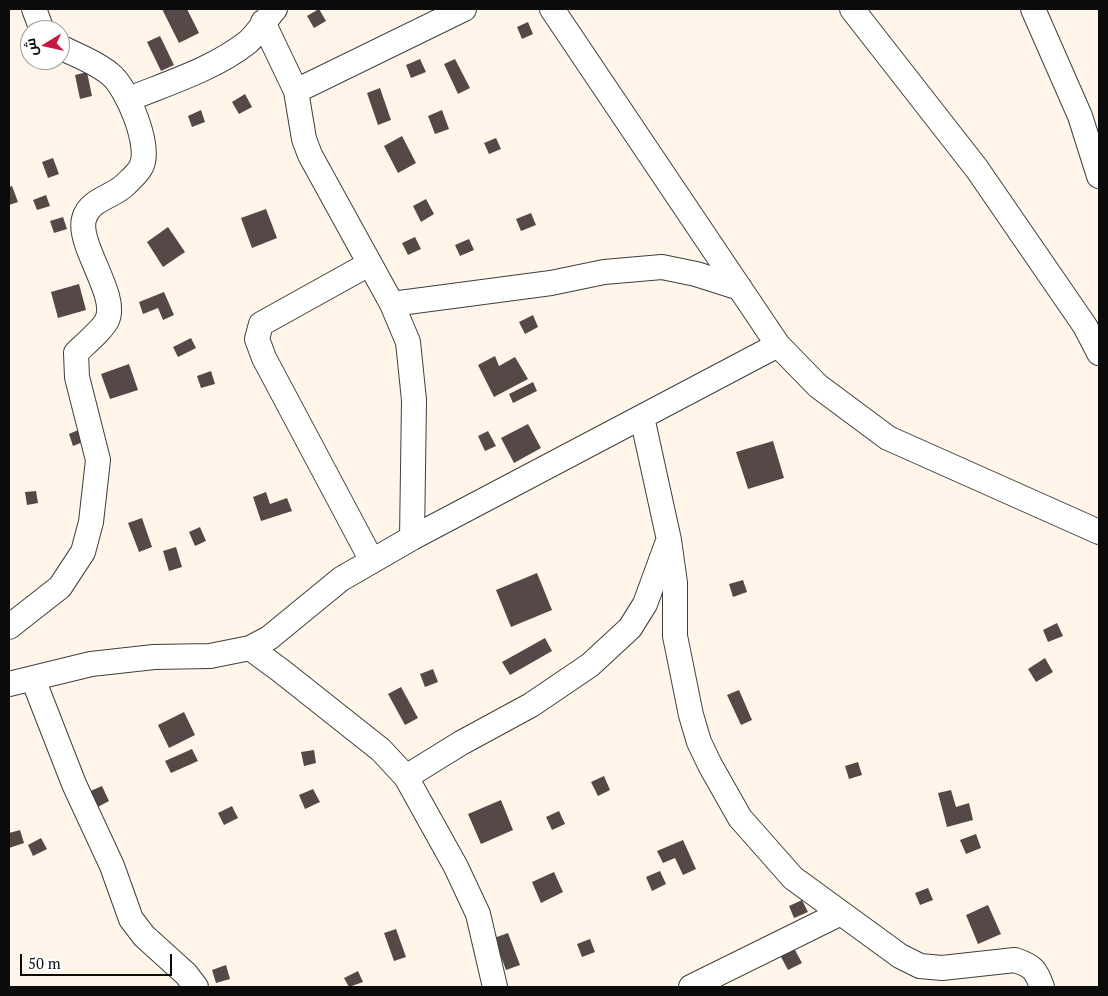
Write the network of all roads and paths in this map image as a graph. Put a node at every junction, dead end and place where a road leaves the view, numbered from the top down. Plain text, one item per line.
1 (464, 9) edge
2 (552, 9) edge
3 (852, 9) edge
4 (1033, 9) edge
5 (269, 16) edge
6 (70, 52) edge
7 (296, 90) junction
8 (129, 99) junction
9 (1099, 176) edge
10 (369, 264) junction
11 (740, 288) junction
12 (392, 304) junction
13 (778, 344) junction
14 (1099, 353) edge
15 (642, 417) junction
16 (1099, 532) edge
17 (412, 538) junction
18 (669, 540) junction
19 (372, 561) junction
20 (9, 627) edge
21 (250, 648) junction
22 (33, 679) junction
23 (9, 684) edge
24 (406, 777) junction
25 (841, 912) junction
26 (196, 987) edge
27 (495, 987) edge
28 (691, 987) edge
29 (1042, 987) edge

1 - 7 street
2 - 11 street
3 - 14 street
4 - 9 street
5 - 7 street
5 - 8 street
6 - 8 street
7 - 10 street
8 - 20 street
10 - 12 street
10 - 19 street
11 - 12 street
11 - 13 street
12 - 17 street
13 - 15 street
13 - 16 street
15 - 17 street
15 - 18 street
17 - 19 street
18 - 24 street
18 - 25 street
19 - 21 street
21 - 22 street
21 - 24 street
22 - 23 street
22 - 26 street
24 - 27 street
25 - 28 street
25 - 29 street

